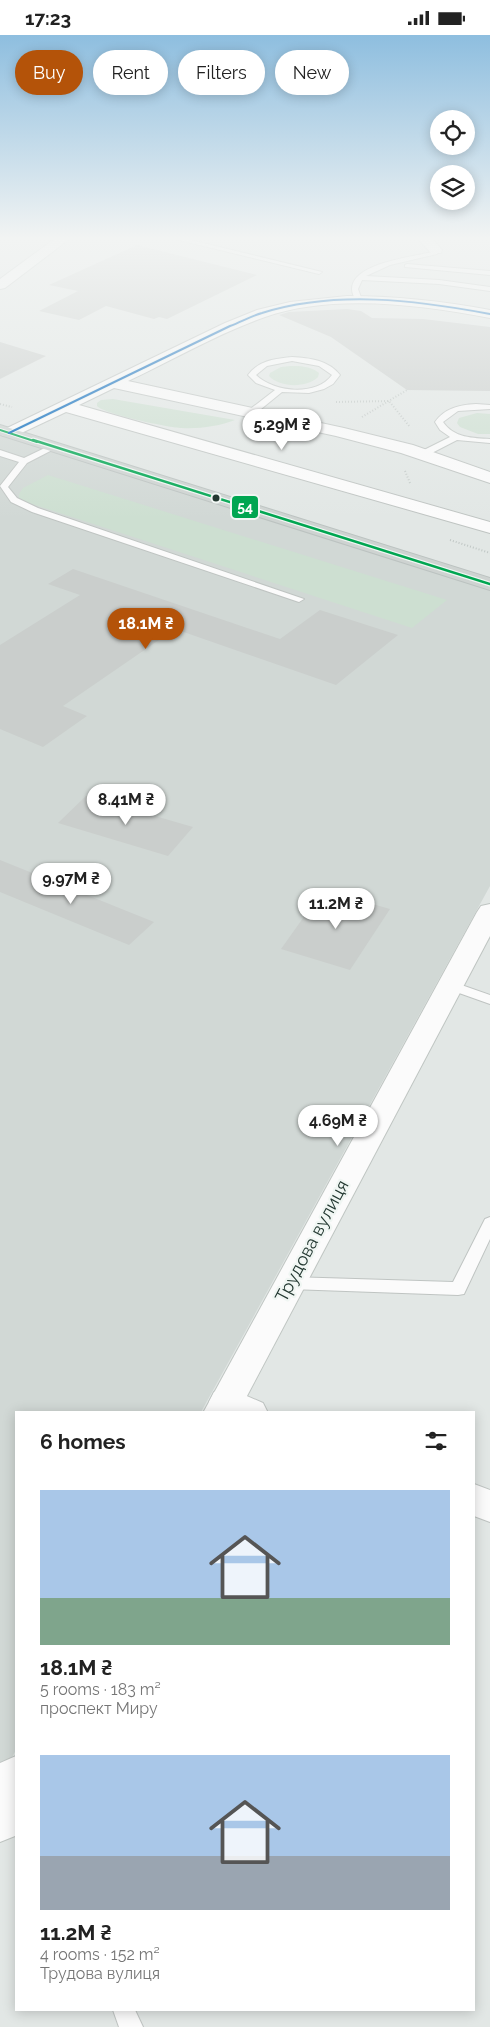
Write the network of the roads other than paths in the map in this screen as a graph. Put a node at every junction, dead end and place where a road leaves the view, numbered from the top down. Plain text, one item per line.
1 (216, 333) edge
2 (113, 383) junction
3 (280, 390) junction
4 (64, 406) junction
5 (490, 407) edge
6 (252, 412) junction
7 (5, 431) edge
8 (456, 437) junction
9 (490, 441) edge
10 (54, 447) junction
11 (0, 453) edge
12 (423, 454) junction
13 (24, 461) junction
14 (490, 478) edge
15 (2, 487) edge
16 (490, 528) edge
17 (490, 584) edge
18 (299, 599) dead end
19 (490, 912) edge
20 (450, 985) junction
21 (490, 1000) edge
22 (490, 1223) edge
23 (290, 1283) junction
24 (232, 1409) edge
25 (475, 1500) edge
26 (490, 1506) edge
27 (15, 1766) edge
28 (0, 1773) edge
29 (15, 1793) edge
30 (0, 1821) edge
31 (124, 2011) edge
32 (132, 2027) edge

1 - 2 street
2 - 4 street
2 - 6 street
3 - 3 lane
3 - 6 lane
4 - 7 street
4 - 16 street
5 - 8 lane
6 - 12 street
7 - 10 main road
8 - 9 lane
8 - 12 lane
10 - 13 lane
10 - 17 main road
11 - 13 lane
12 - 14 street
13 - 15 lane
15 - 18 lane
19 - 20 street, Трудова вулиця
20 - 21 lane
20 - 23 street, Трудова вулиця
22 - 23 lane
23 - 24 street, Трудова вулиця
25 - 26 street
27 - 28 lane
29 - 30 street
31 - 32 lane

